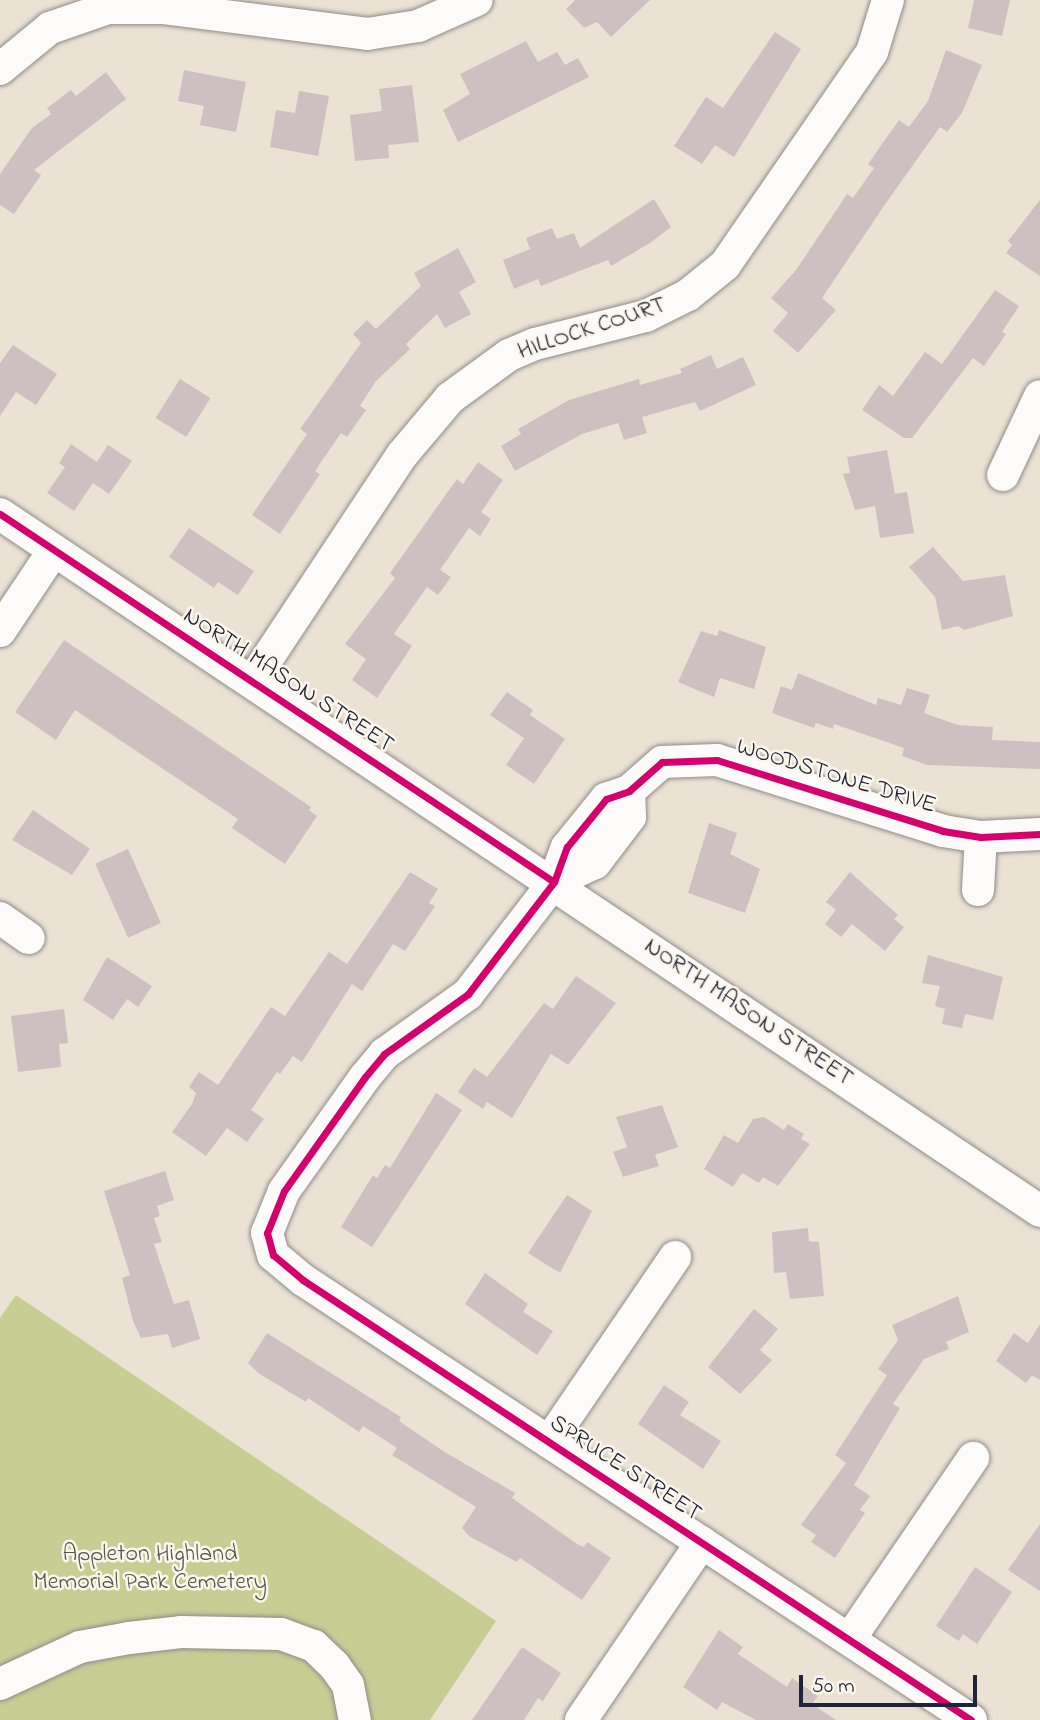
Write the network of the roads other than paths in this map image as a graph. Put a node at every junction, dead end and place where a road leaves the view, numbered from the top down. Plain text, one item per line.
1 (477, 0) edge
2 (888, 0) edge
3 (0, 69) edge
4 (1040, 396) edge
5 (1003, 475) dead end
6 (0, 513) edge
7 (54, 550) junction
8 (0, 631) edge
9 (253, 680) junction
10 (1040, 834) edge
11 (981, 837) junction
12 (554, 882) junction
13 (978, 890) dead end
14 (0, 918) edge
15 (29, 938) dead end
16 (1040, 1211) edge
17 (675, 1257) dead end
18 (549, 1442) junction
19 (974, 1458) dead end
20 (702, 1542) junction
21 (851, 1637) junction
22 (0, 1684) edge
23 (355, 1720) edge
24 (581, 1720) edge
25 (971, 1720) edge

1 - 3 street
2 - 9 street, HILLOCK COURT
4 - 5 street
6 - 7 street, NORTH MASON STREET
7 - 8 street
7 - 9 street, NORTH MASON STREET
9 - 12 street, NORTH MASON STREET
10 - 11 street, WOODSTONE DRIVE
11 - 12 street, WOODSTONE DRIVE
11 - 13 street
12 - 16 street, NORTH MASON STREET
12 - 18 street, SPRUCE STREET
14 - 15 street
17 - 18 street
18 - 20 street, SPRUCE STREET
19 - 21 street
20 - 21 street, SPRUCE STREET
20 - 24 street
21 - 25 street, SPRUCE STREET
22 - 23 street

